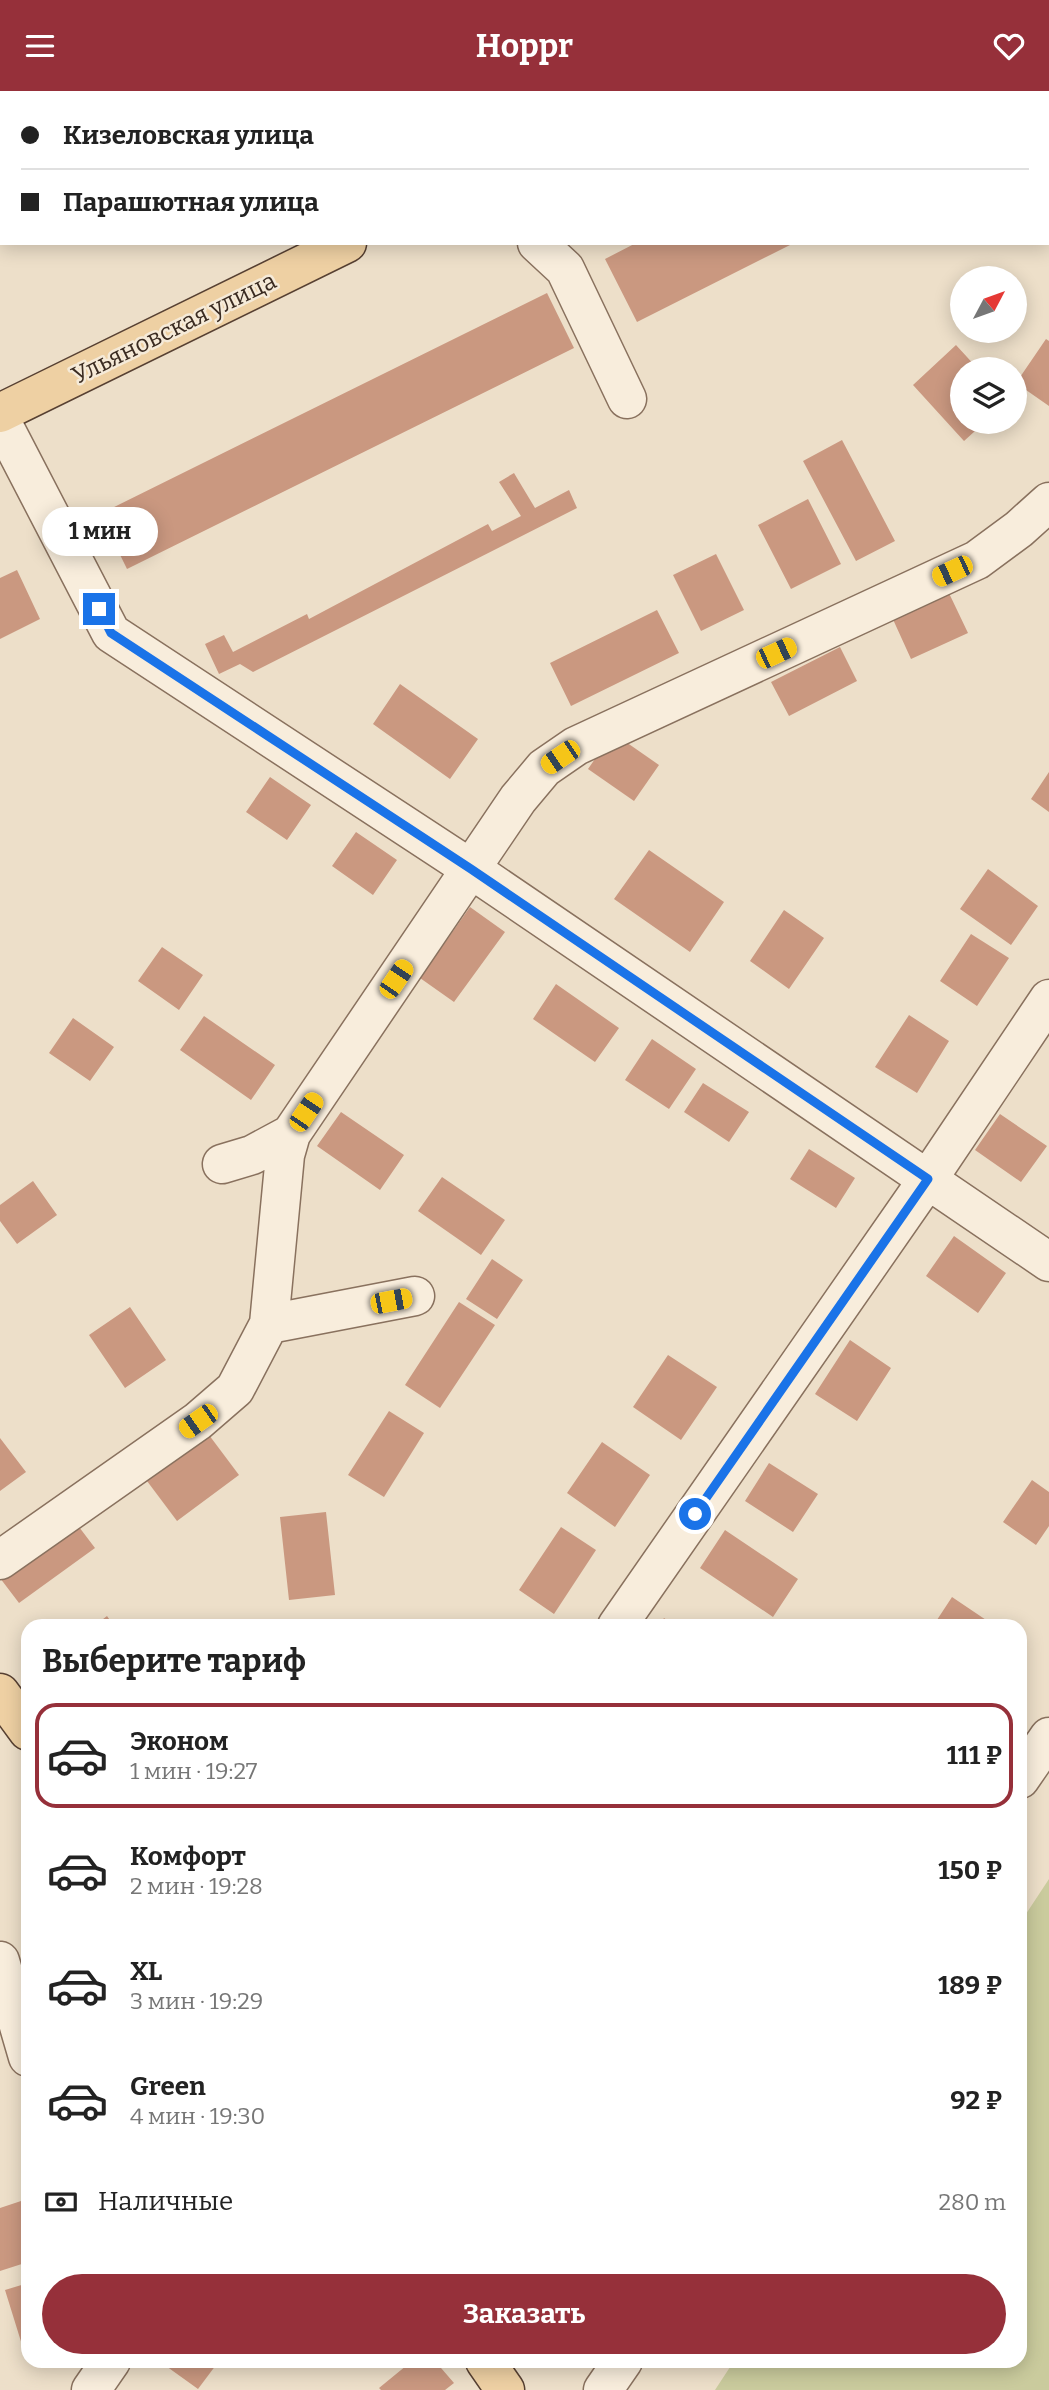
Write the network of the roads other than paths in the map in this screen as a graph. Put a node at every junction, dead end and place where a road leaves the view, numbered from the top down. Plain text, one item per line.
1 (343, 245) edge
2 (539, 245) edge
3 (627, 399) dead end
4 (0, 413) edge
5 (0, 419) edge
6 (1049, 502) edge
7 (471, 869) junction
8 (1049, 999) edge
9 (291, 1134) junction
10 (222, 1164) dead end
11 (928, 1179) junction
12 (1049, 1262) edge
13 (415, 1296) dead end
14 (269, 1324) junction
15 (0, 1560) edge
16 (623, 1619) edge
17 (0, 1693) edge
18 (21, 1722) edge
19 (1049, 1737) edge
20 (1027, 1769) edge
21 (0, 1961) edge
22 (21, 2033) edge
23 (106, 2368) edge
24 (490, 2368) edge
25 (617, 2368) edge
26 (91, 2390) edge
27 (505, 2390) edge
28 (603, 2390) edge

1 - 4 main road, Ульяновская улица
2 - 3 street
5 - 7 street
6 - 7 street
7 - 9 street
7 - 11 street
8 - 11 street
9 - 10 street
9 - 14 street
11 - 12 street
11 - 16 street
13 - 14 street
14 - 15 street
17 - 18 main road
19 - 20 street
21 - 22 street
23 - 26 street
24 - 27 main road
25 - 28 street

